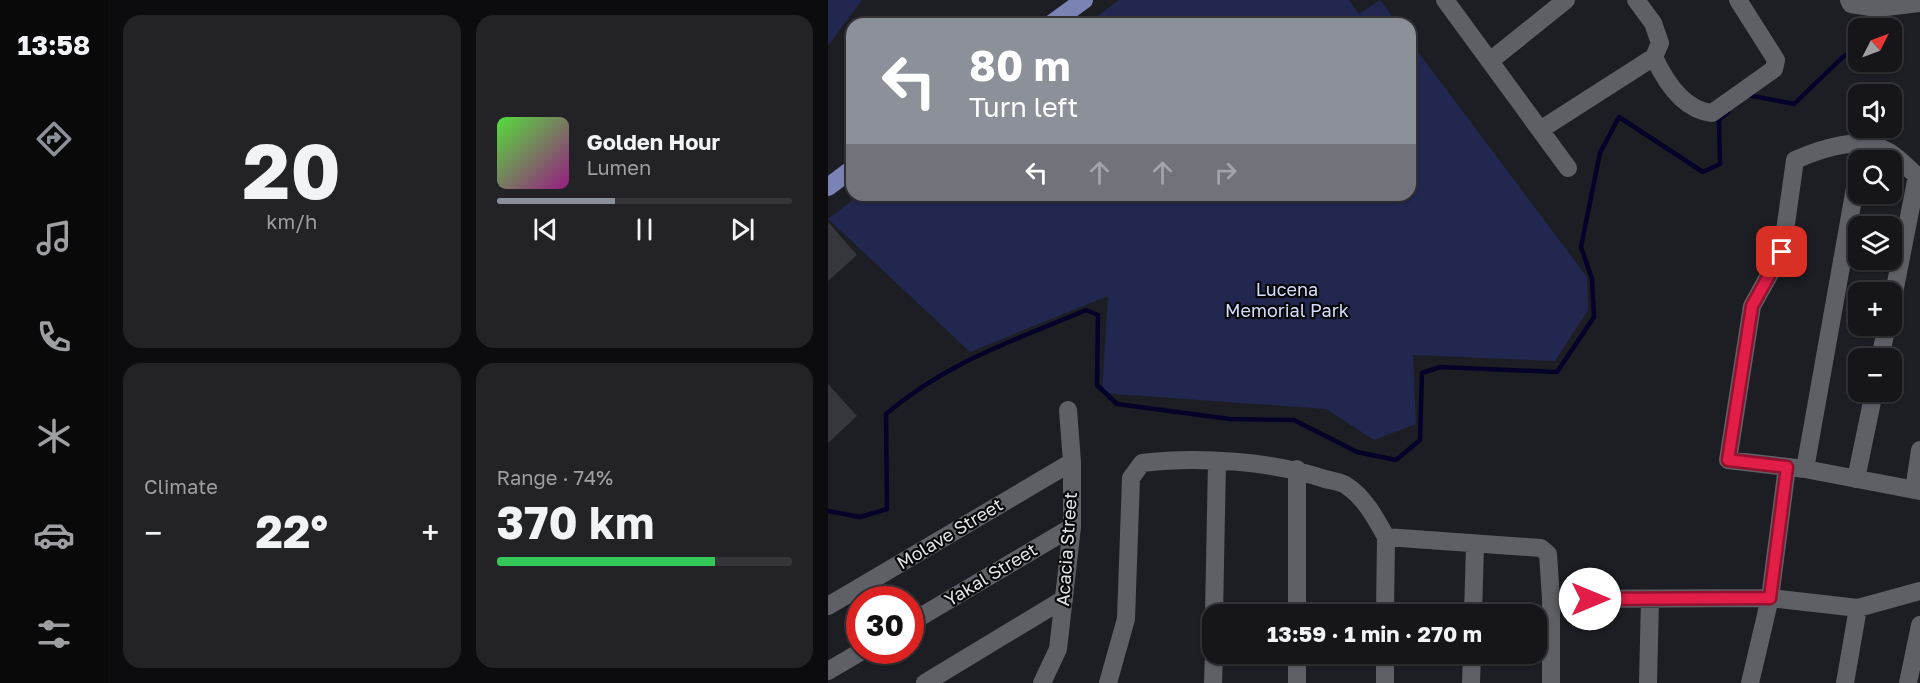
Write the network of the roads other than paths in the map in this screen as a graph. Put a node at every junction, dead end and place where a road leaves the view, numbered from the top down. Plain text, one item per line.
1 (1084, 0) edge
2 (1445, 0) edge
3 (1566, 0) edge
4 (1636, 0) edge
5 (1738, 0) edge
6 (1849, 0) edge
7 (1920, 3) edge
8 (1059, 18) edge
9 (1654, 57) junction
10 (1490, 61) junction
11 (1540, 130) junction
12 (1851, 150) edge
13 (1902, 164) edge
14 (1568, 168) dead end
15 (846, 174) edge
16 (828, 187) edge
17 (1851, 204) edge
18 (1896, 282) edge
19 (1872, 402) edge
20 (1068, 410) dead end
21 (1920, 450) edge
22 (1072, 462) junction
23 (1218, 462) junction
24 (1796, 468) junction
25 (1297, 469) junction
26 (1856, 479) junction
27 (1917, 491) edge
28 (1072, 527) junction
29 (1386, 537) junction
30 (1475, 545) junction
31 (1920, 591) edge
32 (1770, 598) junction
33 (1064, 599) junction
34 (1551, 599) junction
35 (1650, 599) junction
36 (1214, 604) edge
37 (1297, 604) edge
38 (1385, 604) edge
39 (1473, 604) edge
40 (828, 606) edge
41 (1858, 608) junction
42 (924, 615) edge
43 (1920, 625) edge
44 (846, 660) edge
45 (1214, 664) edge
46 (1297, 664) edge
47 (1385, 664) edge
48 (1472, 664) edge
49 (828, 671) edge
50 (925, 683) edge
51 (1042, 683) edge
52 (1108, 683) edge
53 (1213, 683) edge
54 (1297, 683) edge
55 (1385, 683) edge
56 (1471, 683) edge
57 (1551, 683) edge
58 (1648, 683) edge
59 (1750, 683) edge
60 (1845, 683) edge
61 (1908, 683) edge

1 - 8 main road
2 - 10 street
3 - 10 street
4 - 9 street
5 - 9 street
6 - 7 street
9 - 11 street
10 - 11 street
11 - 14 street
12 - 24 street
13 - 18 street
15 - 16 main road
17 - 24 street
19 - 26 street
20 - 22 street, Acacia Street
21 - 27 street
22 - 28 street, Acacia Street
22 - 40 street, Molave Street
23 - 25 street
23 - 36 street
23 - 52 street
24 - 26 street
24 - 32 street
25 - 29 street
25 - 37 street
26 - 27 street
28 - 33 street, Acacia Street
28 - 42 street, Yakal Street
29 - 30 street
29 - 38 street
30 - 34 street
30 - 39 street
31 - 41 street
32 - 35 street
32 - 41 street
32 - 59 street
33 - 50 street
33 - 51 street, Acacia Street
34 - 35 street
34 - 57 street
35 - 58 street
41 - 60 street
43 - 61 street
44 - 49 street
45 - 53 street
46 - 54 street
47 - 55 street
48 - 56 street

